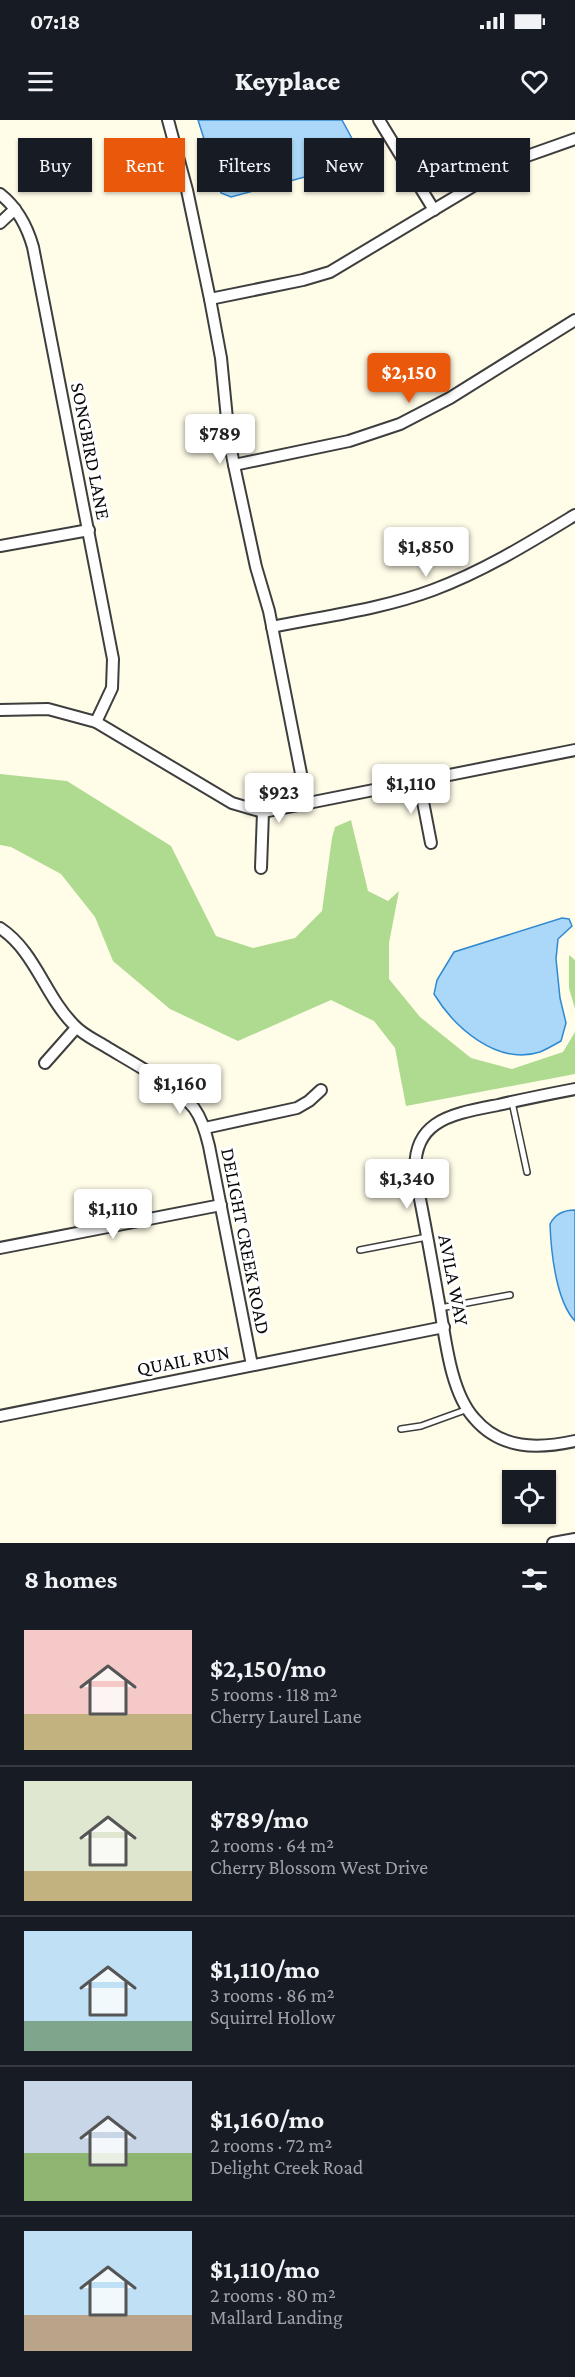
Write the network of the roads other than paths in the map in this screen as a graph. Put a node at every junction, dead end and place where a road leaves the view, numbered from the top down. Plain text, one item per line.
1 (168, 120) edge
2 (379, 120) edge
3 (575, 139) edge
4 (0, 194) edge
5 (15, 209) junction
6 (434, 210) junction
7 (0, 223) edge
8 (210, 299) junction
9 (575, 320) edge
10 (234, 465) junction
11 (575, 515) edge
12 (88, 530) junction
13 (0, 546) edge
14 (272, 627) junction
15 (0, 710) edge
16 (96, 722) junction
17 (575, 750) edge
18 (419, 782) junction
19 (307, 804) junction
20 (263, 812) junction
21 (431, 843) dead end
22 (261, 868) dead end
23 (0, 928) edge
24 (76, 1028) junction
25 (45, 1063) dead end
26 (575, 1089) edge
27 (321, 1090) dead end
28 (512, 1102) junction
29 (205, 1128) junction
30 (526, 1172) dead end
31 (221, 1205) junction
32 (427, 1237) junction
33 (0, 1248) edge
34 (360, 1250) dead end
35 (510, 1295) dead end
36 (440, 1308) junction
37 (444, 1327) junction
38 (252, 1365) junction
39 (468, 1409) junction
40 (0, 1416) edge
41 (401, 1429) dead end
42 (575, 1441) edge
43 (575, 1539) edge
44 (553, 1543) edge

1 - 8 street
2 - 6 street
3 - 6 street
4 - 5 street, SONGBIRD LANE
5 - 7 street
5 - 12 street, SONGBIRD LANE
6 - 8 street
8 - 10 street
9 - 10 street
10 - 14 street
11 - 14 street
12 - 13 street
12 - 16 street, SONGBIRD LANE
14 - 19 street
15 - 16 street
16 - 20 street
17 - 18 street
18 - 19 street
18 - 21 street
19 - 20 street
20 - 22 street
23 - 24 street, DELIGHT CREEK ROAD
24 - 25 street
24 - 29 street, DELIGHT CREEK ROAD
26 - 28 street, AVILA WAY
27 - 29 street
28 - 30 lane
28 - 32 street, AVILA WAY
29 - 31 street, DELIGHT CREEK ROAD
31 - 33 street
31 - 38 street, DELIGHT CREEK ROAD
32 - 34 lane
32 - 36 street, AVILA WAY
35 - 36 lane
36 - 37 street, AVILA WAY
37 - 38 street, QUAIL RUN
37 - 39 street, AVILA WAY
38 - 40 street, QUAIL RUN
39 - 41 lane
39 - 42 street, AVILA WAY
43 - 44 street

